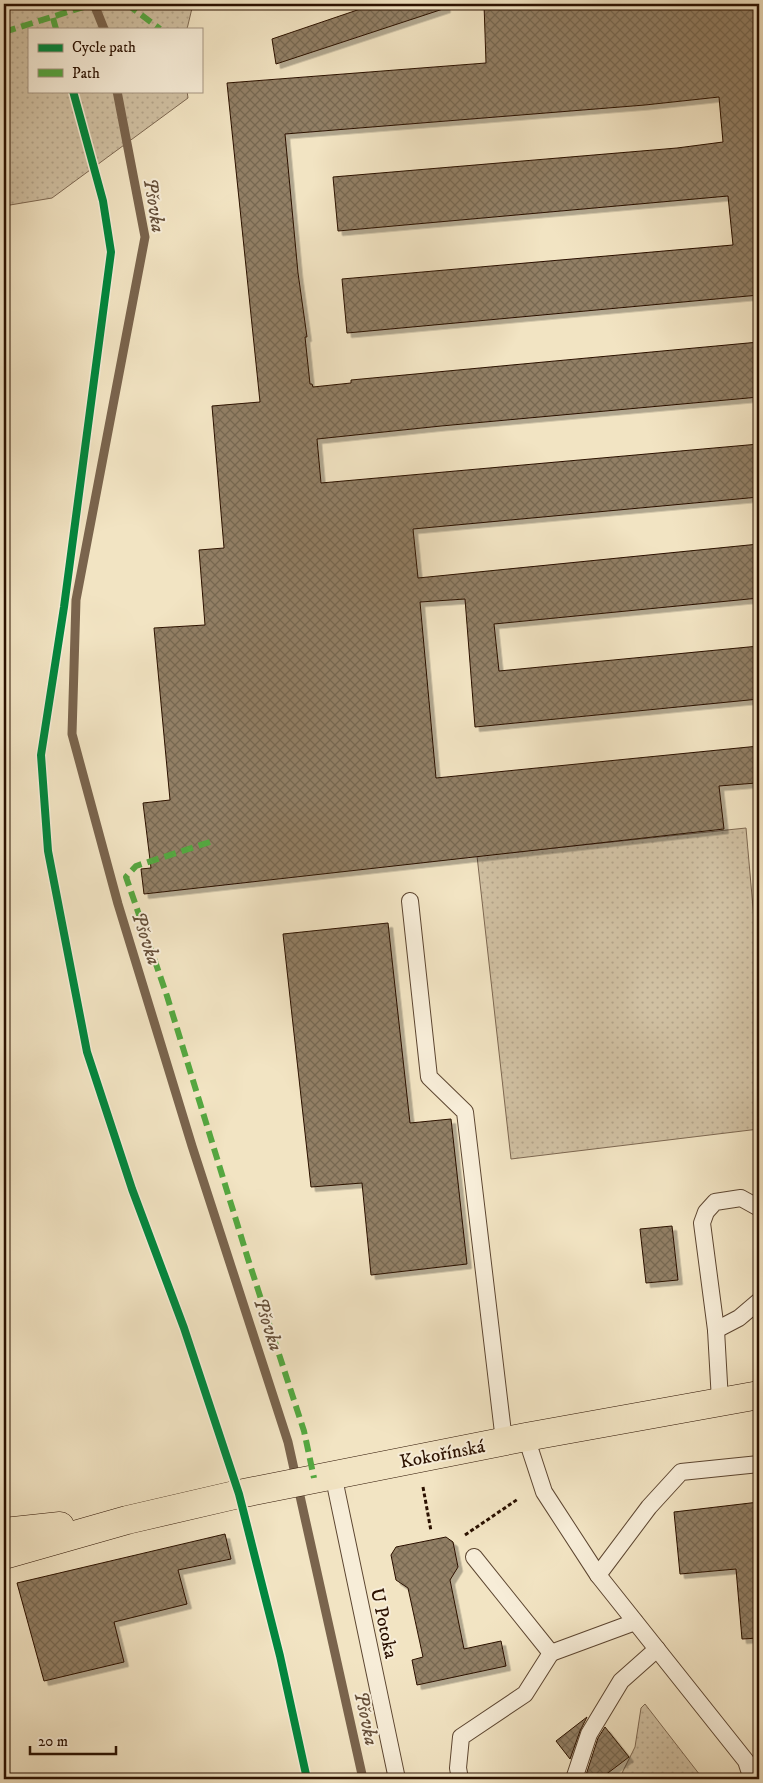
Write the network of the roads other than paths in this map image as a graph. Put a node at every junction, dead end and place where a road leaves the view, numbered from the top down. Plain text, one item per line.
1 (410, 901) dead end
2 (759, 1208) edge
3 (759, 1301) edge
4 (716, 1330) junction
5 (759, 1395) edge
6 (720, 1401) junction
7 (515, 1439) junction
8 (759, 1464) edge
9 (323, 1476) junction
10 (127, 1520) junction
11 (4, 1532) edge
12 (4, 1556) edge
13 (474, 1557) dead end
14 (598, 1575) junction
15 (635, 1622) junction
16 (657, 1649) junction
17 (551, 1653) junction
18 (397, 1779) edge
19 (460, 1779) edge
20 (574, 1779) edge
21 (752, 1779) edge

1 - 7 lane
2 - 4 lane
3 - 4 lane
4 - 6 lane
5 - 6 main road, Kokořínská
6 - 7 main road, Kokořínská
7 - 9 main road, Kokořínská
7 - 14 lane
8 - 14 lane
9 - 10 main road, Kokořínská
9 - 18 lane, U Potoka
10 - 11 main road, Kokořínská
10 - 12 main road, Kokořínská
13 - 17 lane
14 - 15 lane
15 - 16 lane
15 - 17 lane
16 - 20 lane
16 - 21 lane
17 - 19 lane

